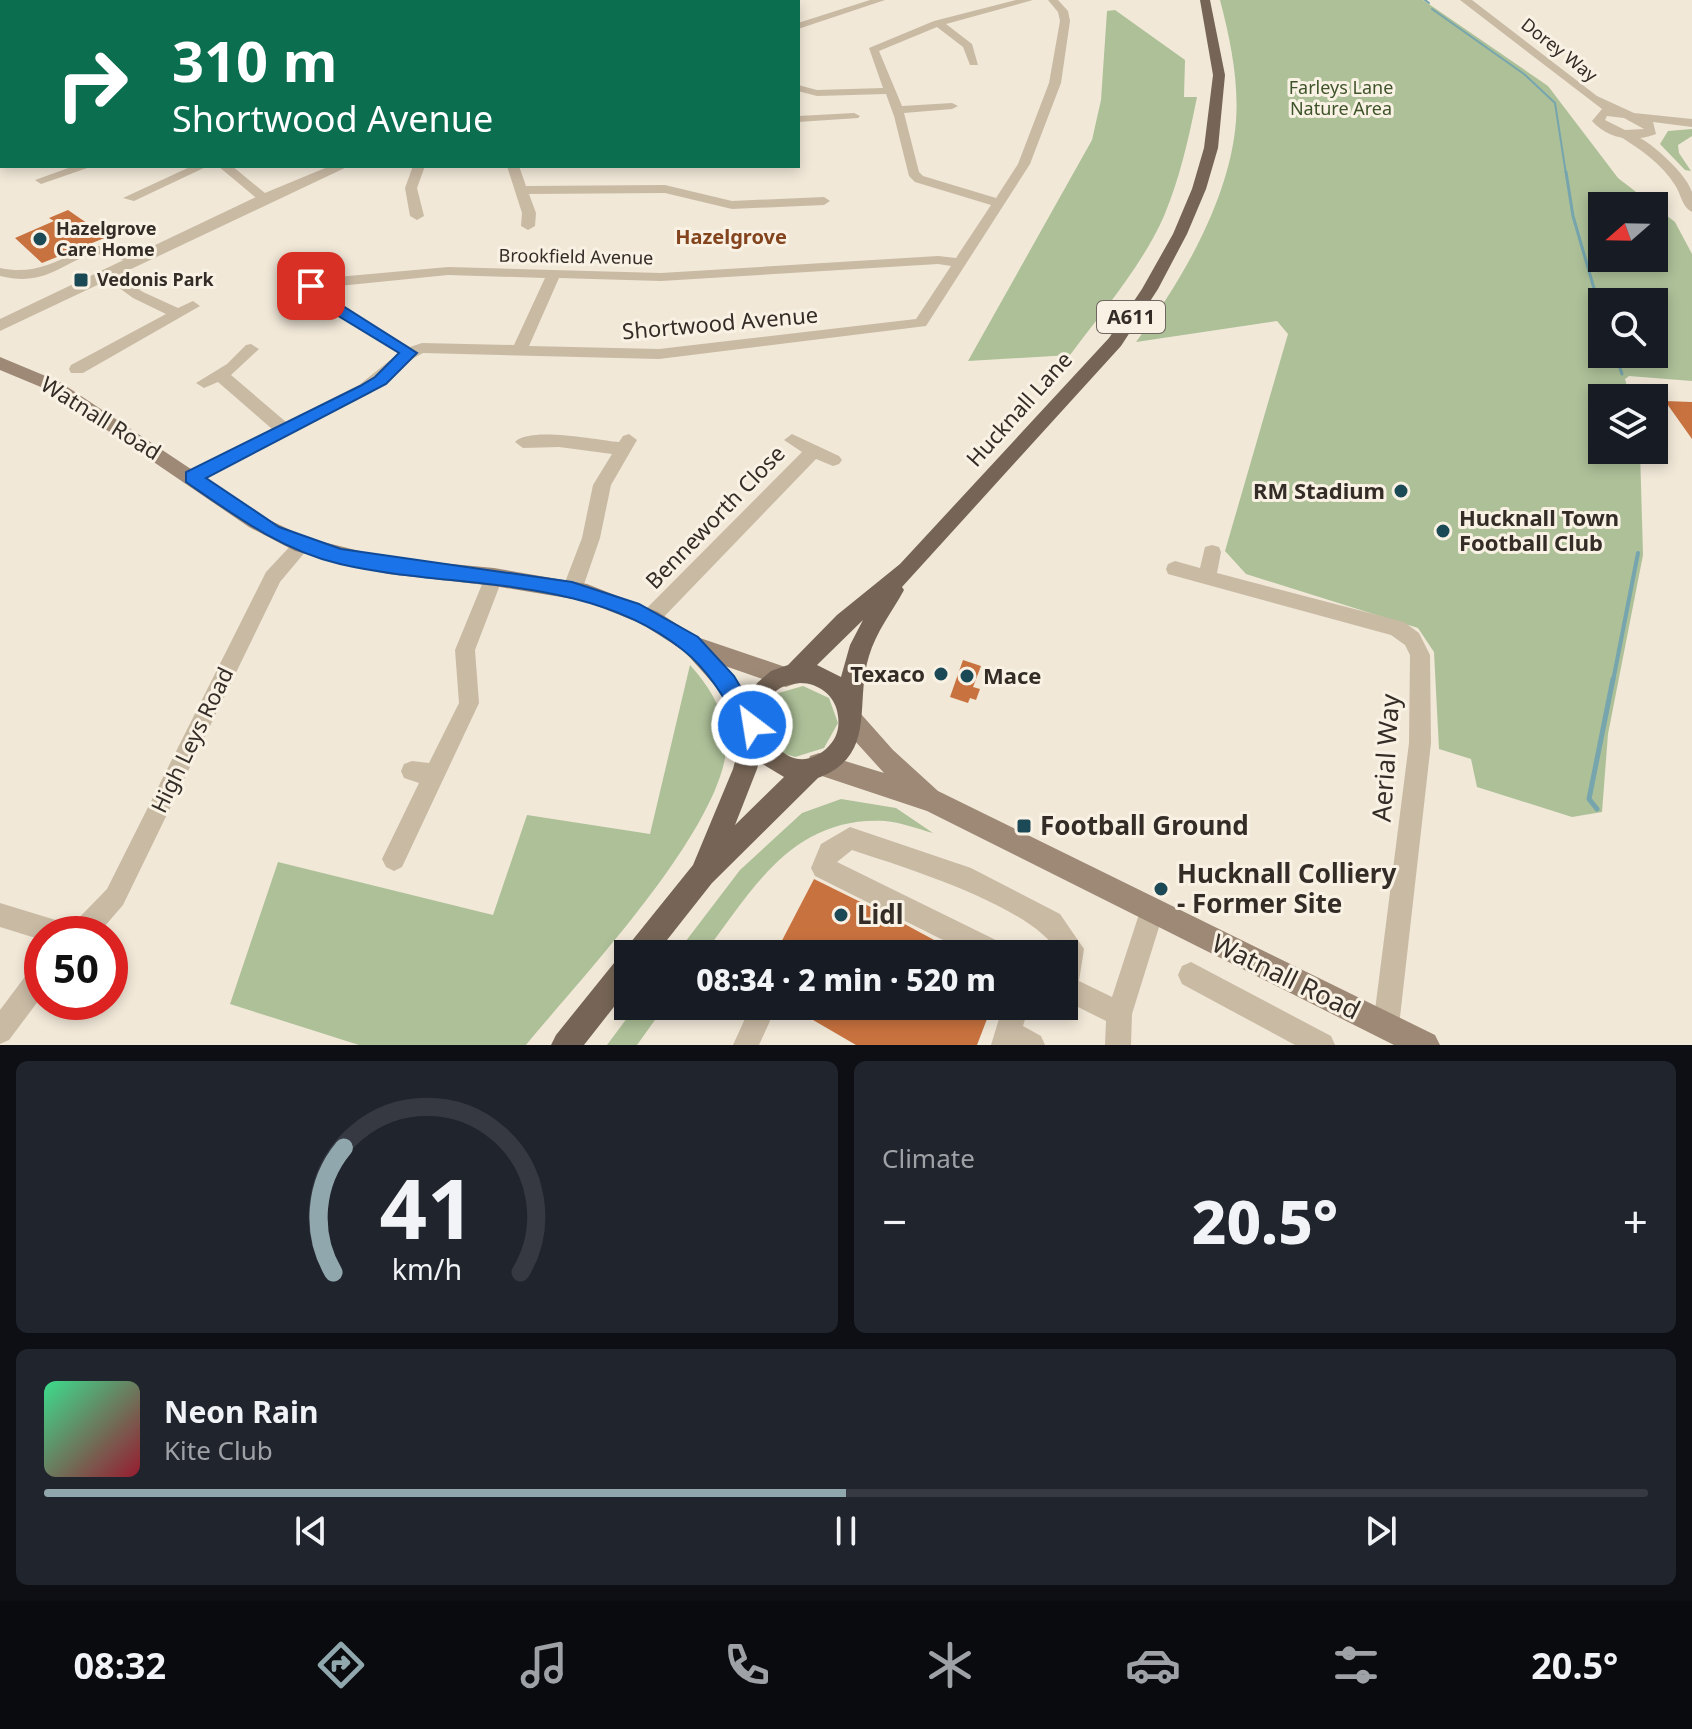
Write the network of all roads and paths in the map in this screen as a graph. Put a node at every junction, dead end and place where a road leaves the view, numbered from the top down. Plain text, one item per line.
1 (839, 0) edge
2 (880, 0) edge
3 (1028, 0) edge
4 (1053, 0) edge
5 (1205, 0) edge
6 (1465, 0) edge
7 (855, 8) junction
8 (938, 23) junction
9 (800, 25) edge
10 (974, 63) dead end
11 (800, 89) edge
12 (889, 91) junction
13 (1593, 99) junction
14 (952, 106) dead end
15 (897, 110) junction
16 (1618, 112) junction
17 (854, 116) dead end
18 (1636, 116) junction
19 (1597, 117) junction
20 (800, 119) edge
21 (1685, 123) edge
22 (1649, 133) junction
23 (1625, 134) junction
24 (1651, 149) junction
25 (82, 168) edge
26 (197, 168) edge
27 (227, 168) edge
28 (337, 168) edge
29 (418, 168) edge
30 (514, 168) edge
31 (49, 181) dead end
32 (521, 190) junction
33 (129, 198) dead end
34 (265, 198) junction
35 (432, 200) dead end
36 (824, 201) dead end
37 (1000, 203) junction
38 (1692, 208) edge
39 (528, 226) dead end
40 (133, 260) junction
41 (962, 263) junction
42 (0, 272) edge
43 (108, 273) junction
44 (554, 274) junction
45 (0, 326) edge
46 (251, 349) dead end
47 (519, 351) junction
48 (409, 353) junction
49 (1, 364) edge
50 (77, 369) dead end
51 (220, 375) junction
52 (204, 383) dead end
53 (283, 429) junction
54 (792, 440) dead end
55 (523, 442) dead end
56 (814, 451) junction
57 (833, 460) dead end
58 (192, 477) junction
59 (302, 545) junction
60 (1212, 552) dead end
61 (1175, 569) dead end
62 (907, 570) junction
63 (494, 577) junction
64 (1207, 578) junction
65 (572, 590) junction
66 (650, 618) junction
67 (690, 644) junction
68 (789, 677) junction
69 (852, 714) junction
70 (753, 730) junction
71 (816, 765) junction
72 (412, 771) dead end
73 (435, 775) junction
74 (932, 801) junction
75 (394, 859) dead end
76 (703, 874) junction
77 (1152, 911) junction
78 (0, 915) edge
79 (98, 916) edge
80 (24, 922) edge
81 (649, 940) edge
82 (969, 940) edge
83 (1065, 940) edge
84 (1191, 975) dead end
85 (614, 984) edge
86 (1078, 994) edge
87 (24, 999) edge
88 (1119, 1014) junction
89 (1386, 1026) junction
90 (0, 1031) edge
91 (1006, 1039) edge
92 (566, 1045) edge
93 (1032, 1045) edge
94 (1118, 1045) edge
95 (1322, 1045) edge
96 (1425, 1045) edge

1 - 7 street
2 - 7 street
3 - 8 street
4 - 37 street, Shortwood Avenue
5 - 62 main road, Hucknall Lane / A611
6 - 13 street, Dorey Way
7 - 9 street
8 - 10 street
8 - 12 street
11 - 12 street
12 - 15 street
13 - 16 street, Dorey Way
13 - 19 street, Dorey Way
14 - 15 street
15 - 37 street
16 - 18 street
16 - 19 street
17 - 20 street
18 - 21 street
18 - 22 street
19 - 23 street
21 - 22 street
22 - 23 street
22 - 24 street
23 - 24 street
24 - 38 street
25 - 31 street
26 - 33 street
27 - 34 street
28 - 34 street
29 - 35 street
30 - 32 street
32 - 36 street
32 - 39 street
34 - 40 street
37 - 41 street, Shortwood Avenue
40 - 42 street
40 - 43 street
41 - 44 street, Brookfield Avenue
41 - 47 street, Shortwood Avenue
43 - 45 street
43 - 50 street
44 - 47 street
44 - 48 street, Brookfield Avenue
46 - 51 street
47 - 48 street, Shortwood Avenue
48 - 53 street
49 - 58 main road, Watnall Road
51 - 52 street
51 - 53 street
53 - 58 street
54 - 56 street, Benneworth Close
55 - 65 street
56 - 57 street, Benneworth Close
56 - 66 street, Benneworth Close
58 - 59 main road, Watnall Road
59 - 63 main road, Watnall Road
59 - 79 street, High Leys Road
60 - 64 street
61 - 64 street
62 - 68 main road, Hucknall Lane / A611
62 - 69 main road, Hucknall Lane / A611
63 - 65 main road, Watnall Road
63 - 73 street
64 - 89 street, Aerial Way
65 - 66 main road, Watnall Road
66 - 67 main road, Watnall Road
67 - 68 main road, Watnall Road
67 - 70 main road, Watnall Road
68 - 69 main road
68 - 70 main road
69 - 71 main road
69 - 74 main road, Watnall Road
70 - 71 main road
70 - 76 main road
71 - 74 main road, Watnall Road
71 - 76 main road
72 - 73 street
73 - 75 street
74 - 77 main road, Watnall Road
76 - 81 main road
77 - 88 street
77 - 89 main road, Watnall Road
78 - 80 street
82 - 83 street
84 - 95 street
85 - 92 main road
86 - 88 street
87 - 90 street
88 - 94 street
89 - 96 main road, Watnall Road
91 - 93 street

